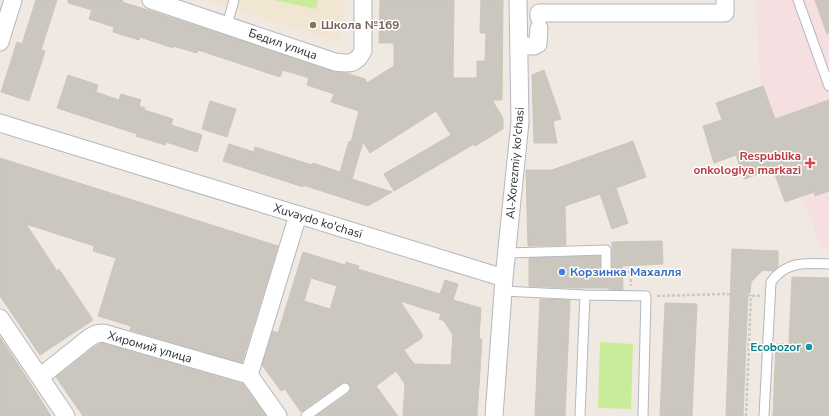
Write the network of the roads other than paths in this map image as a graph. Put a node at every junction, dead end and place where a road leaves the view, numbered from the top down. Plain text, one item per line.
1 (13, 0) edge
2 (151, 0) edge
3 (234, 0) edge
4 (363, 0) edge
5 (518, 0) edge
6 (725, 0) edge
7 (798, 0) edge
8 (539, 15) edge
9 (227, 25) junction
10 (0, 42) edge
11 (519, 46) junction
12 (829, 86) edge
13 (0, 123) edge
14 (298, 215) junction
15 (507, 253) junction
16 (829, 264) edge
17 (606, 272) road end
18 (504, 284) junction
19 (584, 295) junction
20 (0, 318) edge
21 (249, 375) junction
22 (40, 377) junction
23 (345, 388) dead end
24 (66, 416) edge
25 (278, 416) edge
26 (306, 416) edge
27 (494, 416) edge
28 (580, 416) edge
29 (643, 416) edge
30 (764, 416) edge

1 - 10 street
2 - 9 street, Бедил улица
3 - 9 lane
4 - 9 street, Бедил улица
5 - 11 street, Al-Xorezmiy ko'chasi
6 - 8 street
7 - 12 lane
8 - 11 street
11 - 15 street, Al-Xorezmiy ko'chasi
13 - 14 street, Xuvaydo ko'chasi
14 - 18 street, Xuvaydo ko'chasi
14 - 21 street
15 - 17 lane
15 - 18 street, Al-Xorezmiy ko'chasi
16 - 30 lane
18 - 19 lane
18 - 27 street
19 - 28 lane
19 - 29 lane
20 - 22 street
21 - 22 street, Хиромий улица
21 - 25 street
22 - 24 street
23 - 26 lane

